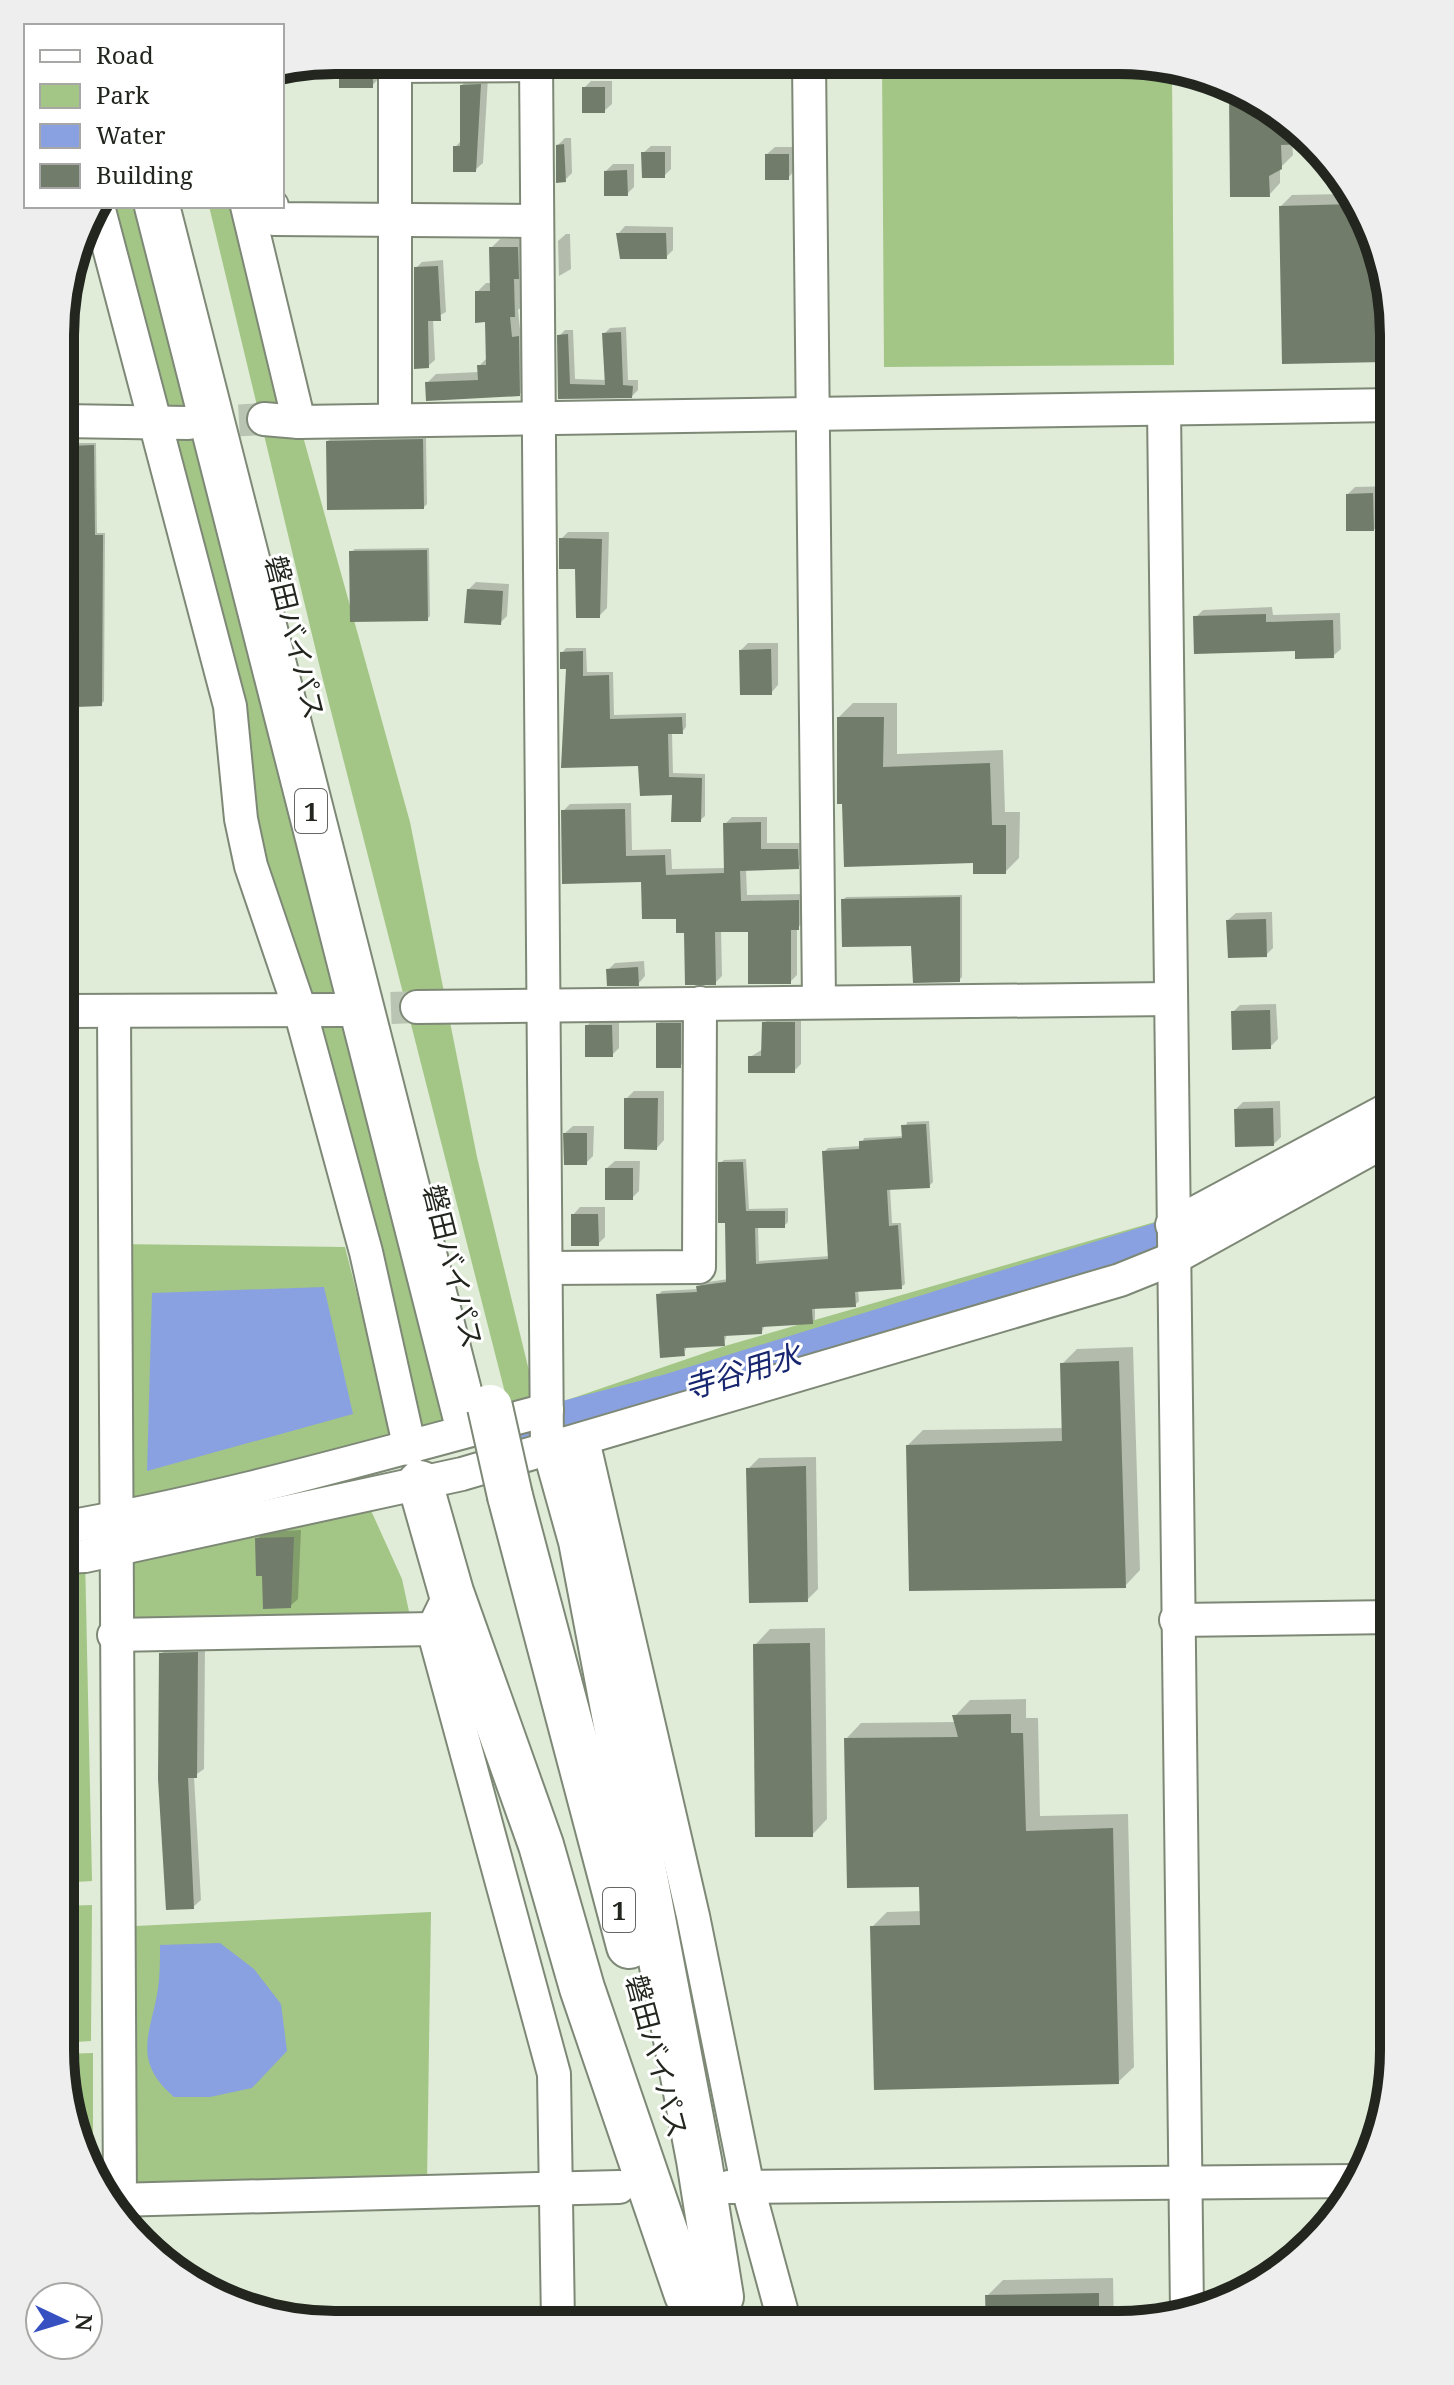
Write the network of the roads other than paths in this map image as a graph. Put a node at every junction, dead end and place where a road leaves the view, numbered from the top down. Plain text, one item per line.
1 (809, 74) edge
2 (395, 75) edge
3 (536, 75) edge
4 (158, 208) edge
5 (188, 208) edge
6 (247, 208) edge
7 (272, 208) edge
8 (395, 219) junction
9 (102, 220) edge
10 (536, 221) junction
11 (1380, 405) edge
12 (1164, 409) junction
13 (814, 414) junction
14 (538, 418) junction
15 (264, 419) tunnel mouth
16 (395, 420) junction
17 (74, 421) edge
18 (156, 422) junction
19 (299, 422) junction
20 (188, 423) tunnel mouth
21 (1171, 999) junction
22 (819, 1001) junction
23 (700, 1003) junction
24 (544, 1005) junction
25 (417, 1007) tunnel mouth
26 (300, 1010) junction
27 (343, 1010) tunnel mouth
28 (74, 1011) edge
29 (114, 1011) junction
30 (1380, 1115) edge
31 (1380, 1143) edge
32 (1172, 1239) junction
33 (547, 1268) junction
34 (477, 1411) junction
35 (554, 1433) junction
36 (415, 1466) junction
37 (74, 1529) edge
38 (117, 1533) junction
39 (74, 1556) edge
40 (442, 1610) junction
41 (1379, 1617) edge
42 (1176, 1620) junction
43 (115, 1628) junction
44 (1344, 2181) edge
45 (1184, 2183) junction
46 (619, 2187) dead end
47 (739, 2188) junction
48 (554, 2190) junction
49 (118, 2194) edge
50 (123, 2202) edge
51 (1187, 2302) edge
52 (708, 2310) edge
53 (558, 2311) edge
54 (781, 2311) edge

1 - 13 street
2 - 8 street
3 - 10 street
4 - 34 highway, 磐田バイパス / 1
5 - 34 highway, 磐田バイパス / 1
6 - 19 street
7 - 8 street
8 - 10 street
8 - 16 street
9 - 18 street
10 - 14 street
11 - 12 street
12 - 13 street
12 - 21 street
13 - 14 street
13 - 22 street
14 - 16 street
14 - 24 street
15 - 19 street
16 - 19 street
17 - 18 street
18 - 20 street
18 - 26 street
21 - 22 street
21 - 32 street
22 - 23 street
23 - 24 street
23 - 33 street
24 - 25 street
24 - 33 street
26 - 27 street
26 - 29 street
26 - 36 street
28 - 29 street
29 - 38 street
30 - 32 street
31 - 32 street
32 - 35 street
32 - 42 street
33 - 35 street
34 - 52 highway, 磐田バイパス / 1, bridge
35 - 36 street
35 - 47 street
35 - 52 highway
36 - 38 street
36 - 40 highway
37 - 38 street
38 - 39 street
38 - 43 street
40 - 43 street
40 - 48 street
40 - 52 highway
41 - 42 street
42 - 45 street
43 - 49 street
44 - 45 street
45 - 47 street
45 - 51 street
46 - 48 street
47 - 54 street
48 - 50 street
48 - 53 street

